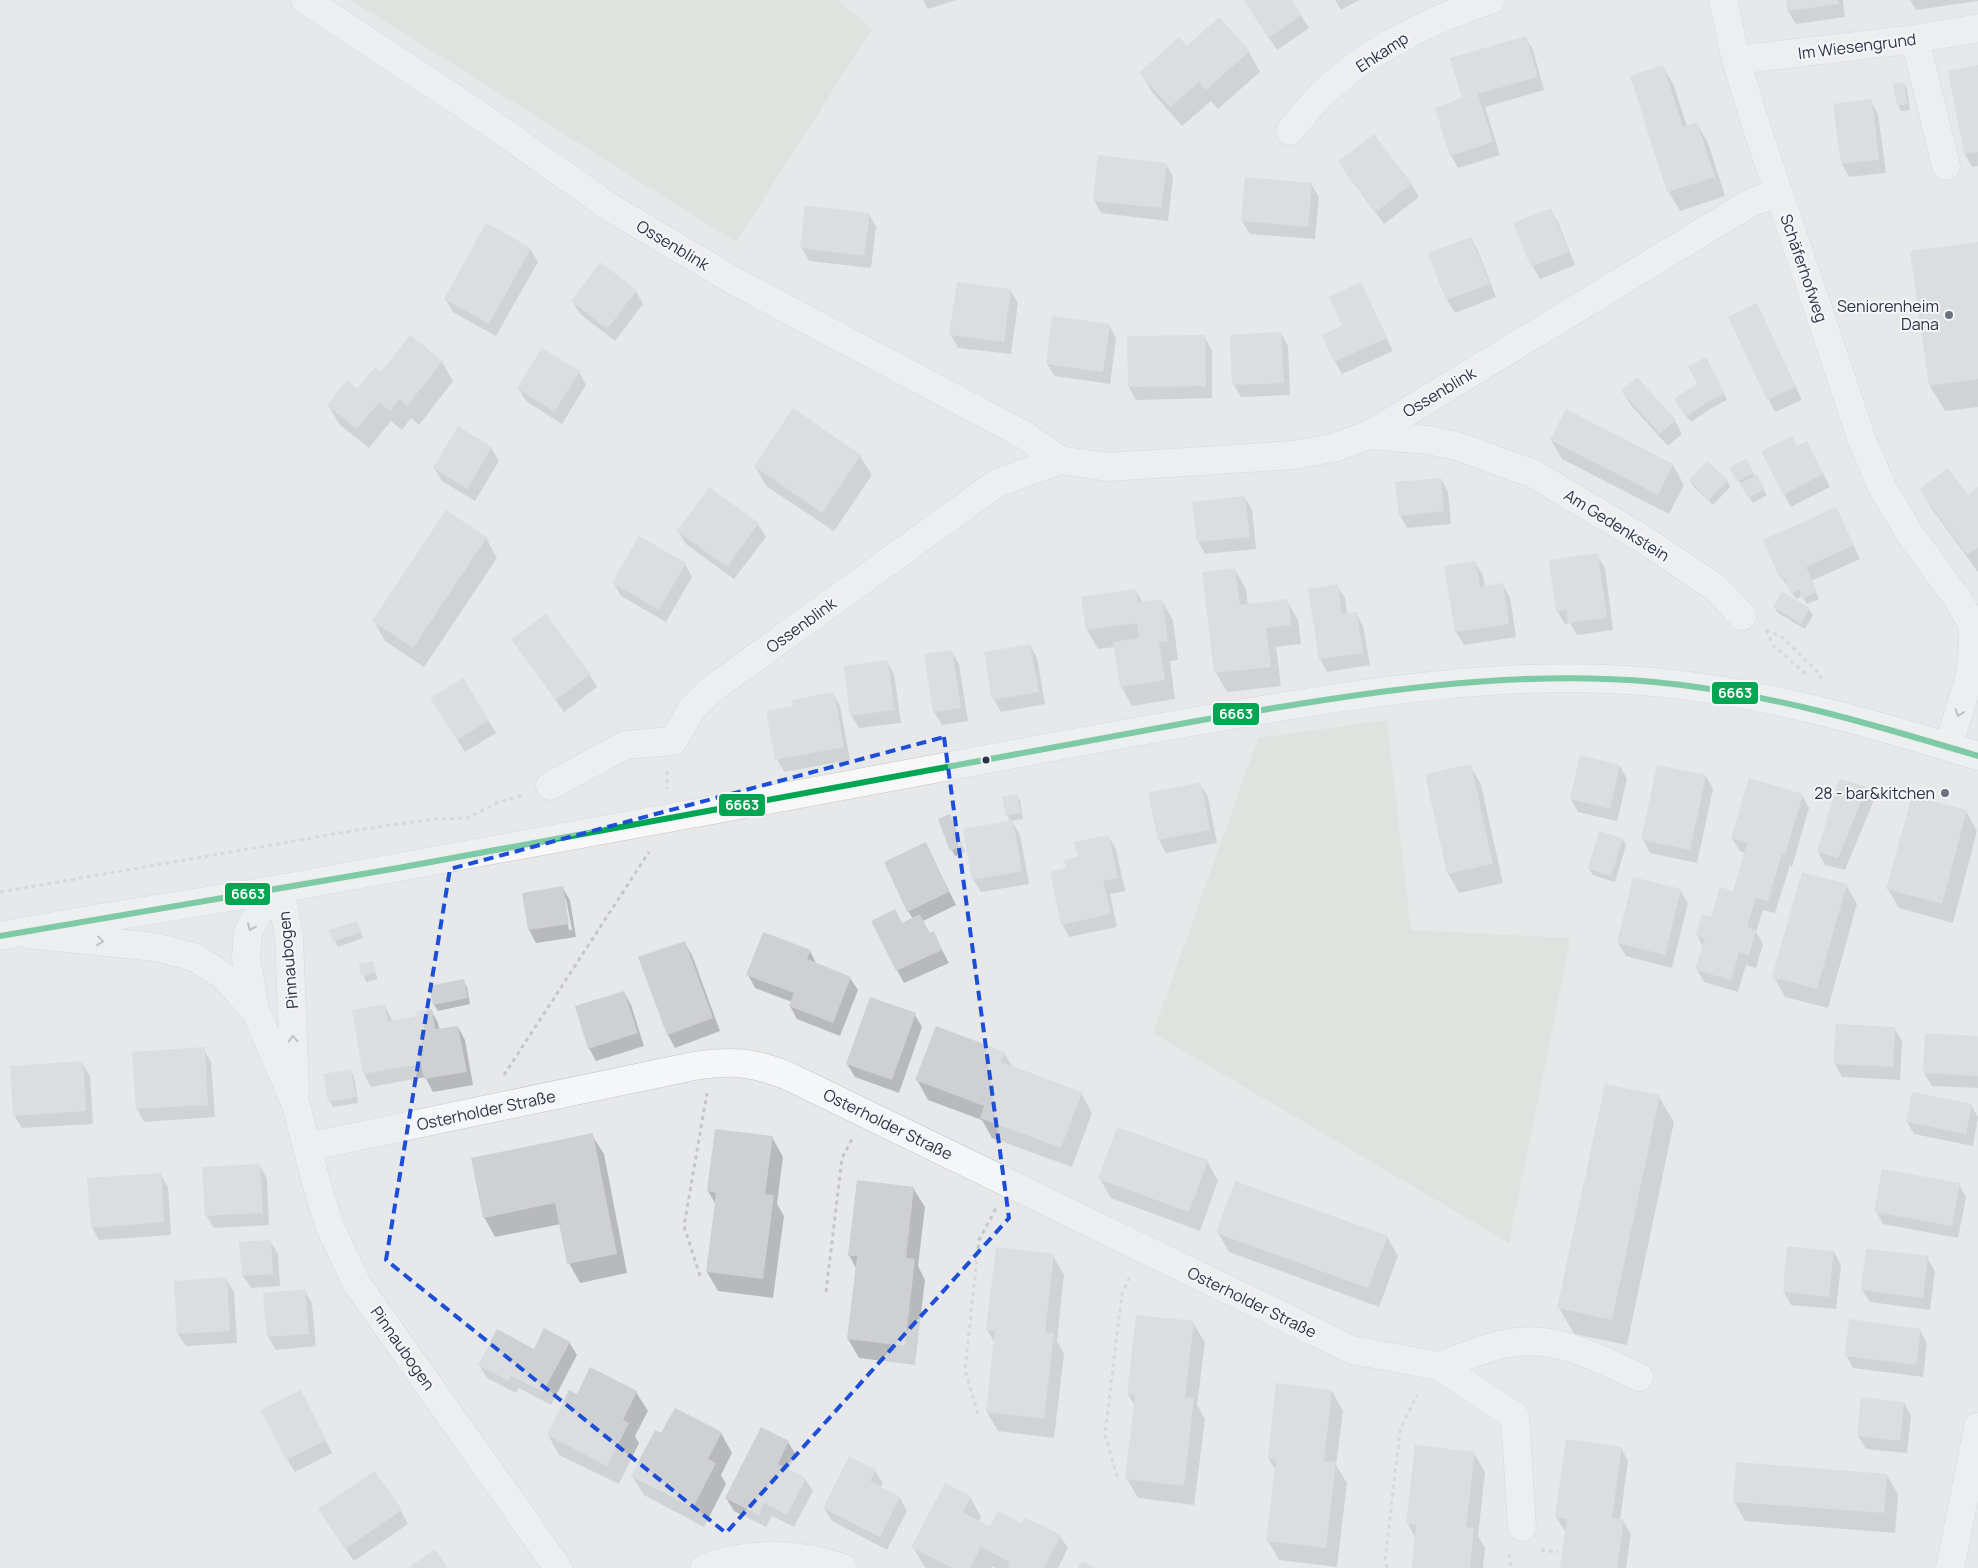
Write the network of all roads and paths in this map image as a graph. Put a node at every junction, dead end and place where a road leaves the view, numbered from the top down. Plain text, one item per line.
1 (306, 0) edge
2 (1491, 0) edge
3 (1723, 0) edge
4 (1978, 28) edge
5 (1915, 39) junction
6 (1736, 60) junction
7 (1290, 131) dead end
8 (1946, 166) dead end
9 (1778, 192) junction
10 (1369, 435) junction
11 (1060, 460) junction
12 (1969, 594) edge
13 (1742, 616) joint
14 (1766, 630) junction
15 (1976, 630) edge
16 (1806, 674) dead end
17 (1820, 688) dead end
18 (1948, 746) junction
19 (1978, 756) edge
20 (550, 786) joint
21 (650, 852) dead end
22 (280, 888) junction
23 (0, 892) edge
24 (8, 935) edge
25 (254, 1010) junction
26 (503, 1077) dead end
27 (708, 1090) dead end
28 (296, 1105) junction
29 (853, 1135) dead end
30 (306, 1147) junction
31 (997, 1206) dead end
32 (1133, 1270) dead end
33 (700, 1276) dead end
34 (826, 1292) dead end
35 (1439, 1366) junction
36 (1639, 1377) dead end
37 (1417, 1395) dead end
38 (978, 1414) dead end
39 (1978, 1427) edge
40 (1117, 1477) dead end
41 (1515, 1537) joint
42 (558, 1568) edge
43 (704, 1568) edge
44 (843, 1568) edge
45 (1387, 1568) edge
46 (1511, 1568) edge
47 (1950, 1568) edge

1 - 11 street, Ossenblink
2 - 7 street, Ehkamp
3 - 6 street, Schäferhofweg
4 - 5 street, Im Wiesengrund
5 - 6 street, Im Wiesengrund
5 - 8 street
6 - 9 street, Schäferhofweg
9 - 10 street, Ossenblink
9 - 12 street, Schäferhofweg
10 - 11 street, Ossenblink
10 - 13 street, Am Gedenkstein
11 - 20 street, Ossenblink
12 - 15 street, Schäferhofweg
13 - 14 path
14 - 16 path
14 - 17 path
15 -> 18 street, Schäferhofweg
18 - 19 main road
18 - 22 main road
20 - 23 path
21 - 26 path
22 - 24 main road
22 -> 25 street, Pinnaubogen
28 -> 22 street, Pinnaubogen
24 -> 25 street, Pinnaubogen
25 - 28 street, Pinnaubogen
27 - 33 path
28 - 30 street, Pinnaubogen
29 - 34 path
30 - 35 street, Osterholder Straße
30 - 42 street, Pinnaubogen
31 - 38 path
32 - 40 path
35 - 36 street
35 - 41 street
37 - 45 path
39 - 47 street
41 - 46 path
43 - 44 street

